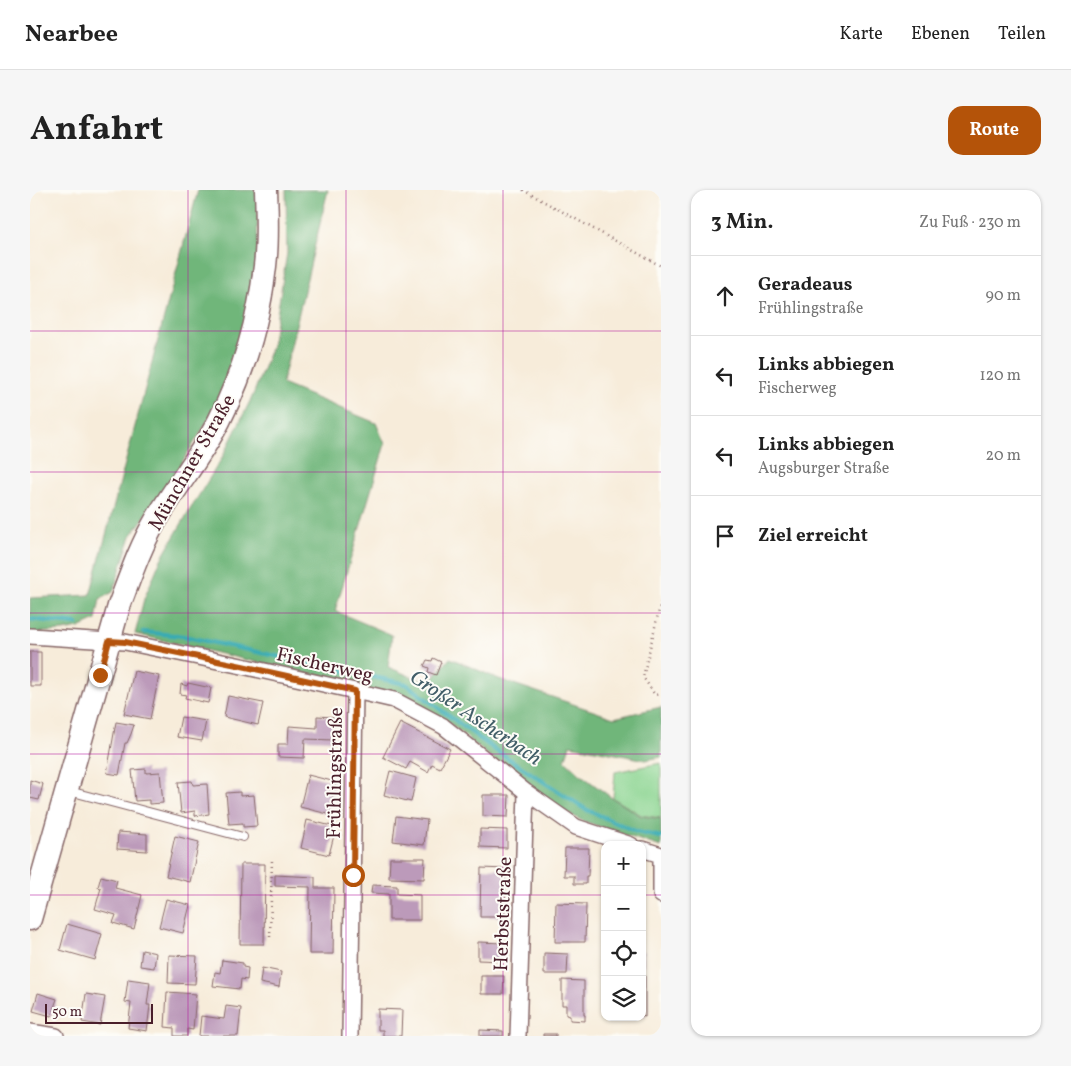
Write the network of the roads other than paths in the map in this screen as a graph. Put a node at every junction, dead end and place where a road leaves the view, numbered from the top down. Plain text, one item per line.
1 (266, 190) edge
2 (30, 636) edge
3 (109, 641) junction
4 (355, 691) junction
5 (67, 790) junction
6 (526, 792) junction
7 (243, 837) dead end
8 (618, 841) edge
9 (646, 850) edge
10 (661, 855) edge
11 (661, 896) edge
12 (30, 919) edge
13 (30, 1032) edge
14 (56, 1036) edge
15 (350, 1036) edge
16 (518, 1036) edge

1 - 3 main road, Münchner Straße
2 - 3 street, Fischerweg
3 - 4 street, Fischerweg
3 - 5 main road, Münchner Straße
4 - 6 street, Fischerweg
4 - 15 street, Frühlingstraße
5 - 7 lane
5 - 12 main road, Münchner Straße
6 - 8 street, Fischerweg
6 - 16 street, Herbststraße
9 - 10 street
10 - 11 street
13 - 14 street

